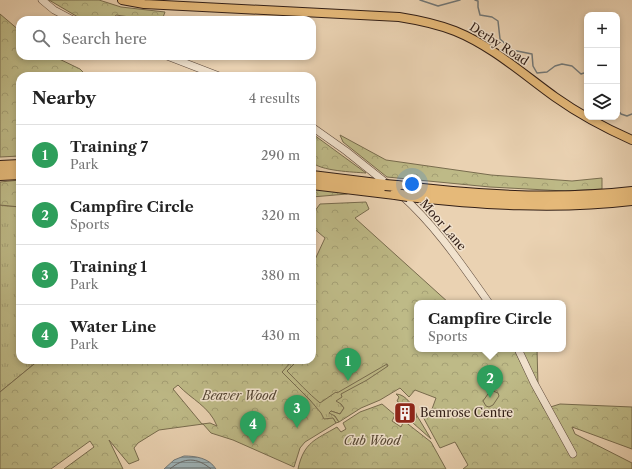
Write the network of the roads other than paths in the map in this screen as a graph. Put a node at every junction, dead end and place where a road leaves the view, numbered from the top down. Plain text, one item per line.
1 (42, 0) edge
2 (122, 0) edge
3 (65, 16) edge
4 (177, 60) edge
5 (209, 72) edge
6 (316, 130) edge
7 (632, 140) edge
8 (16, 165) edge
9 (0, 166) edge
10 (16, 174) edge
11 (0, 175) edge
12 (316, 176) edge
13 (316, 184) edge
14 (396, 190) junction
15 (632, 192) edge
16 (632, 200) edge
17 (487, 300) edge
18 (519, 352) edge
19 (573, 454) dead end

1 - 3 street
2 - 7 main road, Derby Road
4 - 5 street
6 - 17 street, Moor Lane
8 - 9 highway
10 - 11 highway
12 - 14 highway, bridge
13 - 14 highway
14 - 15 highway
14 - 16 highway, bridge
18 - 19 street

